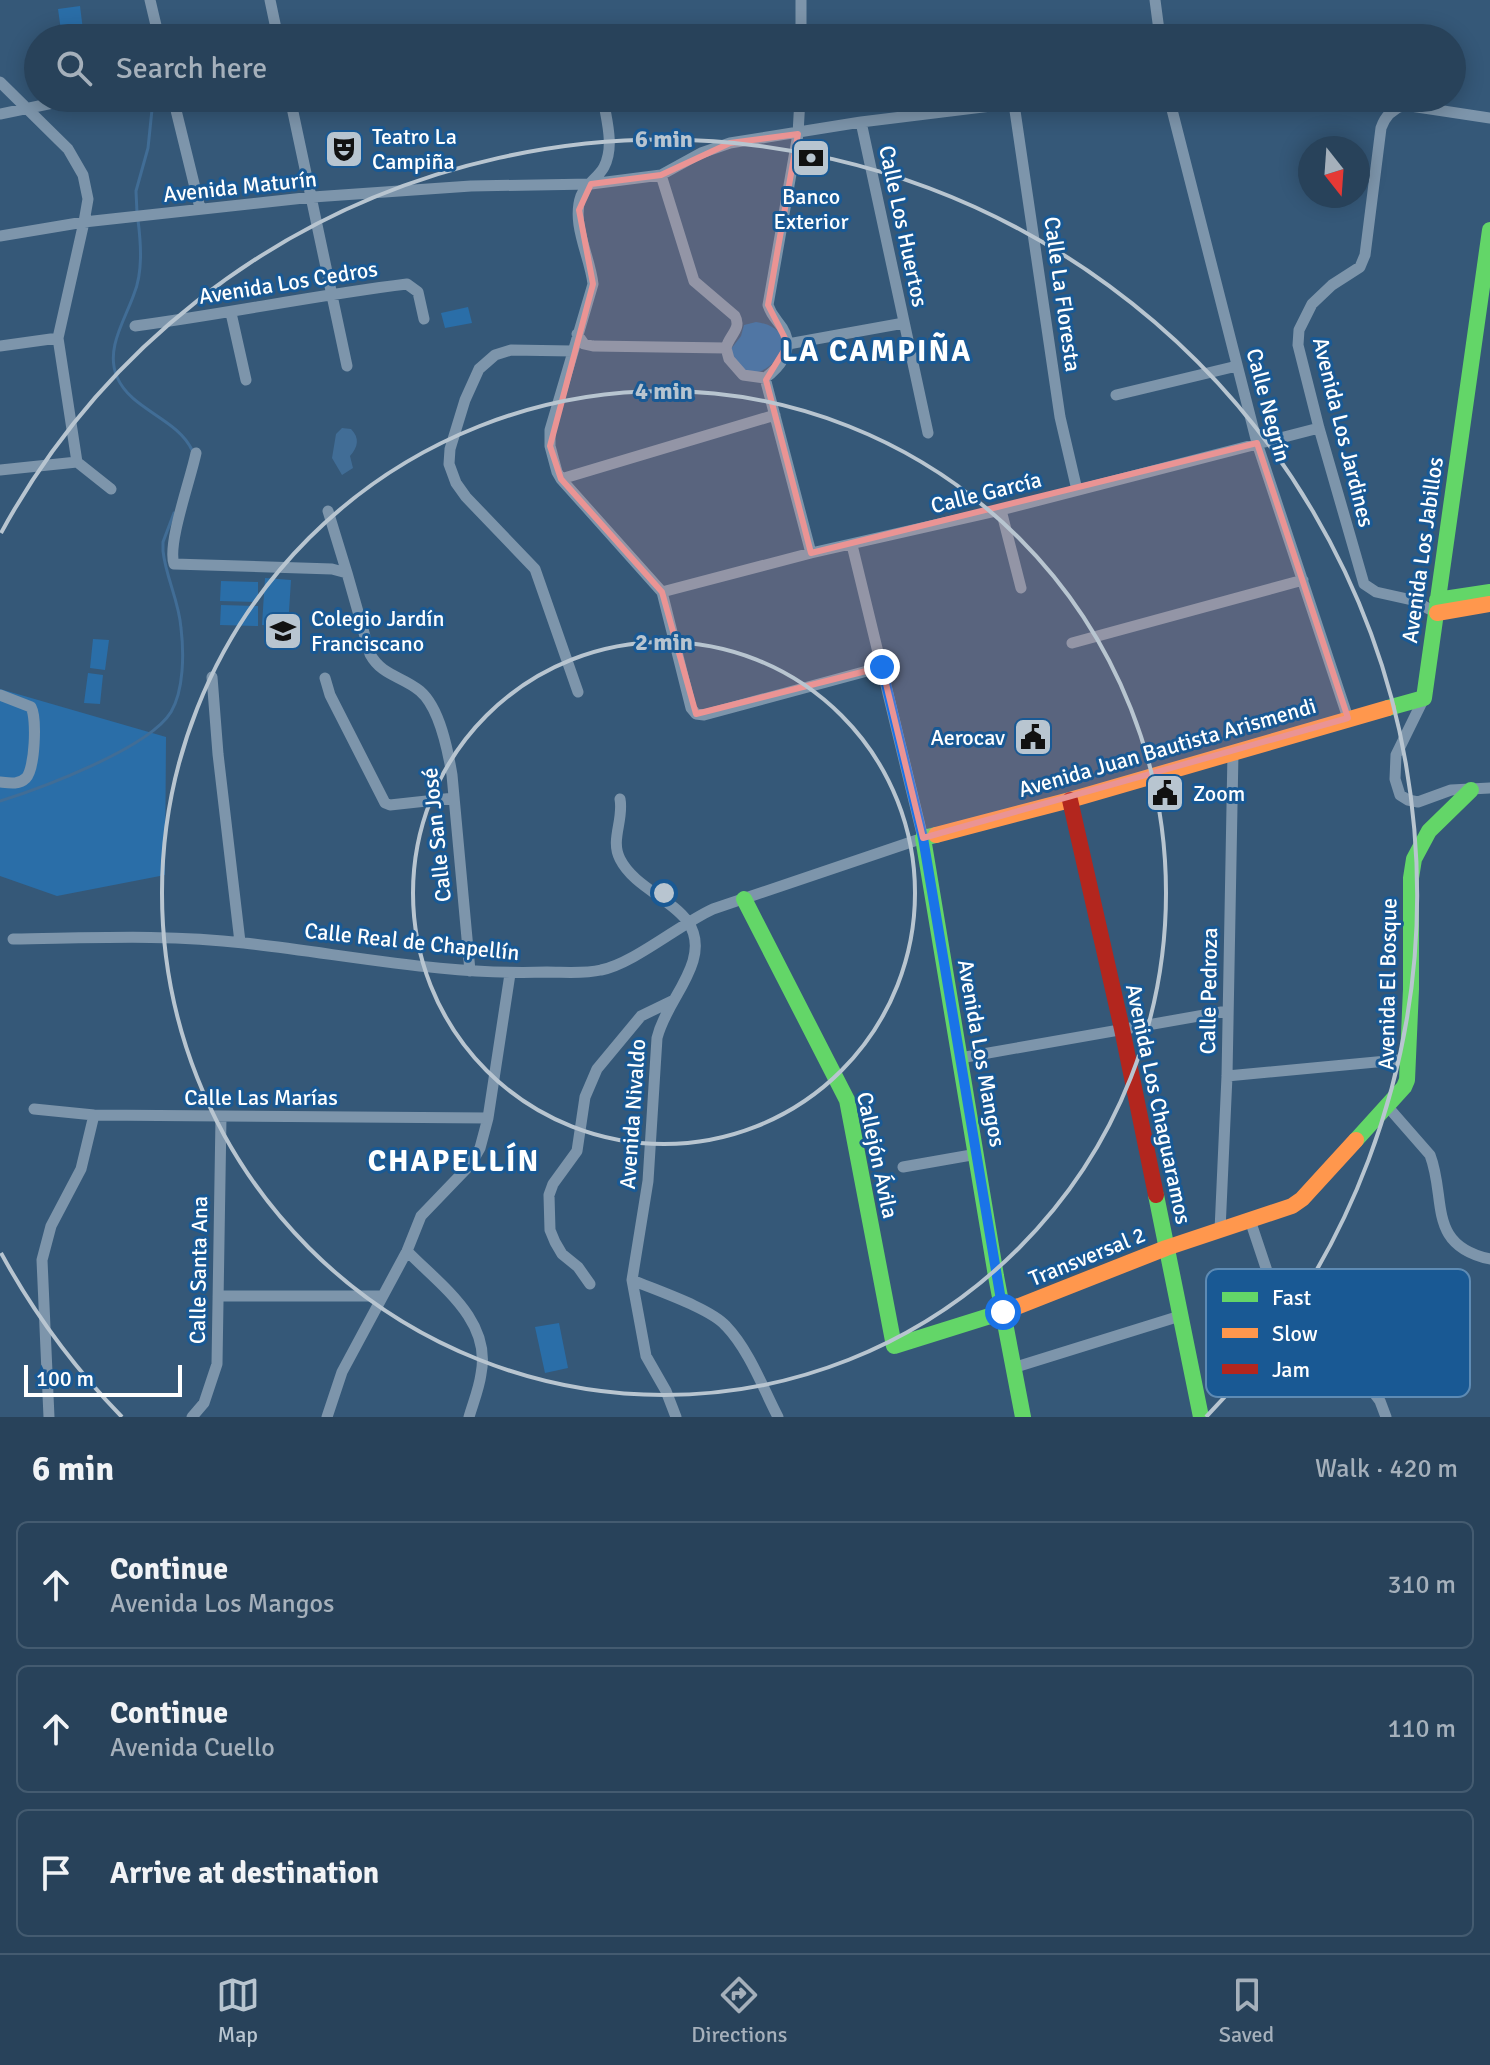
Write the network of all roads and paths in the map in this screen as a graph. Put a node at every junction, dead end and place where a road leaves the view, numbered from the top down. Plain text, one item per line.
1 (150, 0) edge
2 (270, 0) edge
3 (801, 0) edge
4 (1155, 0) edge
5 (156, 24) edge
6 (275, 24) edge
7 (801, 24) edge
8 (1158, 24) edge
9 (0, 82) edge
10 (24, 107) edge
11 (24, 109) edge
12 (29, 112) edge
13 (176, 112) edge
14 (293, 112) edge
15 (605, 112) edge
16 (799, 112) edge
17 (946, 112) edge
18 (1015, 112) edge
19 (1173, 112) edge
20 (1390, 112) edge
21 (1457, 112) edge
22 (0, 114) edge
23 (1490, 118) edge
24 (861, 122) junction
25 (798, 134) junction
26 (661, 175) junction
27 (591, 184) junction
28 (313, 197) junction
29 (200, 208) junction
30 (84, 222) junction
31 (1490, 230) edge
32 (0, 236) edge
33 (333, 293) junction
34 (231, 313) junction
35 (424, 319) dead end
36 (904, 323) junction
37 (135, 326) dead end
38 (577, 334) junction
39 (58, 338) junction
40 (788, 344) junction
41 (0, 346) edge
42 (726, 348) junction
43 (572, 351) junction
44 (347, 366) dead end
45 (1237, 366) junction
46 (765, 378) junction
47 (246, 380) dead end
48 (1116, 395) dead end
49 (775, 415) junction
50 (1319, 428) junction
51 (928, 433) dead end
52 (1257, 443) junction
53 (196, 453) dead end
54 (77, 462) junction
55 (0, 470) edge
56 (561, 479) junction
57 (111, 489) dead end
58 (1077, 490) junction
59 (1001, 510) junction
60 (328, 511) dead end
61 (852, 545) junction
62 (811, 553) junction
63 (347, 573) junction
64 (1303, 580) junction
65 (1021, 588) dead end
66 (662, 592) junction
67 (1490, 592) edge
68 (1490, 604) edge
69 (1437, 606) junction
70 (1072, 643) dead end
71 (882, 667) junction
72 (212, 677) dead end
73 (325, 678) dead end
74 (578, 692) dead end
75 (0, 695) edge
76 (1424, 698) junction
77 (1348, 718) junction
78 (1233, 752) junction
79 (0, 782) edge
80 (1490, 788) edge
81 (1471, 790) junction
82 (454, 798) junction
83 (620, 799) dead end
84 (1070, 800) junction
85 (923, 838) junction
86 (744, 899) junction
87 (689, 920) junction
88 (13, 939) dead end
89 (240, 942) junction
90 (470, 971) junction
91 (510, 974) junction
92 (672, 1001) junction
93 (1227, 1011) junction
94 (1122, 1029) junction
95 (960, 1058) junction
96 (1408, 1059) junction
97 (1227, 1076) junction
98 (1388, 1107) junction
99 (34, 1109) dead end
100 (94, 1115) junction
101 (221, 1117) junction
102 (488, 1118) junction
103 (977, 1154) junction
104 (903, 1167) dead end
105 (1250, 1220) junction
106 (1220, 1230) junction
107 (1166, 1248) junction
108 (407, 1251) junction
109 (1490, 1259) edge
110 (1266, 1269) edge
111 (632, 1280) junction
112 (590, 1284) dead end
113 (218, 1296) junction
114 (380, 1296) junction
115 (1003, 1312) junction
116 (1180, 1316) junction
117 (894, 1346) joint
118 (1013, 1368) junction
119 (1377, 1397) edge
120 (49, 1417) edge
121 (192, 1417) edge
122 (327, 1417) edge
123 (469, 1417) edge
124 (676, 1417) edge
125 (778, 1417) edge
126 (1023, 1417) edge
127 (1201, 1417) edge
128 (1386, 1417) edge

1 - 5 street
2 - 6 street
3 - 7 street
4 - 8 street
9 - 10 street
11 - 22 street
12 - 30 street
13 - 29 street
14 - 28 street
15 - 27 street
16 - 25 street
17 - 24 street
18 - 58 street, Calle La Floresta
19 - 45 street, Calle Negrín
20 - 50 street, Avenida Los Jardines
21 - 23 street
24 - 25 street
24 - 36 street, Calle Los Huertos
25 - 26 street
25 - 40 street
26 - 27 street, Avenida Maturín
26 - 42 street
27 - 28 street, Avenida Maturín
27 - 38 street
28 - 29 street, Avenida Maturín
28 - 33 street
29 - 30 street, Avenida Maturín
30 - 32 street, Avenida Maturín
30 - 39 street
31 - 69 street, Avenida Los Jabillos
33 - 34 street, Avenida Los Cedros
33 - 35 street, Avenida Los Cedros
33 - 44 street
34 - 37 street, Avenida Los Cedros
34 - 47 street
36 - 40 street
36 - 51 street, Calle Los Huertos
38 - 42 street
38 - 43 street
39 - 41 street
39 - 54 street
40 - 46 street
42 - 46 street
43 - 56 street
43 - 74 street
45 - 48 street
45 - 52 street, Calle Negrín
46 - 49 street
49 - 56 street
49 - 62 street
50 - 52 street, Calle García
50 - 69 street, Avenida Los Jardines
52 - 58 street, Calle García
52 - 64 street, Calle Negrín
53 - 63 street
54 - 55 street
54 - 57 street
56 - 66 street
58 - 59 street, Calle García
59 - 61 street, Calle García
59 - 65 street
60 - 63 street, Calle San José
61 - 62 street, Calle García
61 - 71 street
62 - 66 street, Calle García
63 - 82 street, Calle San José
64 - 70 street
64 - 77 street, Calle Negrín
66 - 71 street
67 - 69 street
68 - 69 street
69 - 76 street, Avenida Los Jabillos
71 - 85 street
72 - 89 street
73 - 82 street
75 - 79 street
76 - 77 street, Avenida Juan Bautista Arismendi
76 - 81 street, Avenida Los Jabillos
77 - 78 street, Avenida Juan Bautista Arismendi
78 - 84 street, Avenida Juan Bautista Arismendi
78 - 93 street, Calle Pedroza
80 - 81 street
81 - 96 street, Avenida El Bosque
82 - 90 street, Calle San José
83 - 87 street
84 - 85 street, Avenida Juan Bautista Arismendi
84 - 94 street, Avenida Los Chaguaramos
85 - 86 street, Calle Real de Chapellín
85 - 95 street, Avenida Los Mangos
86 - 87 street, Calle Real de Chapellín
86 - 117 street, Callejón Ávila
87 - 91 street, Calle Real de Chapellín
87 - 92 street, Avenida Nivaldo
88 - 89 street, Calle Real de Chapellín
89 - 90 street, Calle Real de Chapellín
90 - 91 street, Calle Real de Chapellín
91 - 102 street
92 - 111 street, Avenida Nivaldo
92 - 112 street
93 - 94 street
93 - 97 street, Calle Pedroza
94 - 95 street
94 - 107 street, Avenida Los Chaguaramos
95 - 103 street, Avenida Los Mangos
96 - 97 street
96 - 98 street, Avenida El Bosque
97 - 106 street, Calle Pedroza
98 - 105 street, Avenida El Bosque
98 - 109 street
99 - 100 street, Calle Las Marías
100 - 101 street, Calle Las Marías
100 - 120 street
101 - 102 street, Calle Las Marías
101 - 113 street, Calle Santa Ana
102 - 108 street
103 - 104 street
103 - 115 street, Avenida Los Mangos
105 - 106 street, Transversal 2
105 - 110 street
106 - 107 street, Transversal 2
107 - 115 street, Transversal 2
107 - 116 street, Avenida Los Chaguaramos
108 - 114 street
108 - 123 street
111 - 124 street, Avenida Nivaldo
111 - 125 street
113 - 114 street
113 - 121 street, Calle Santa Ana
114 - 122 street
115 - 117 street, Transversal 2
115 - 118 street, Avenida Los Mangos
116 - 118 street
116 - 127 street, Avenida Los Chaguaramos
118 - 126 street, Avenida Los Mangos
119 - 128 street

